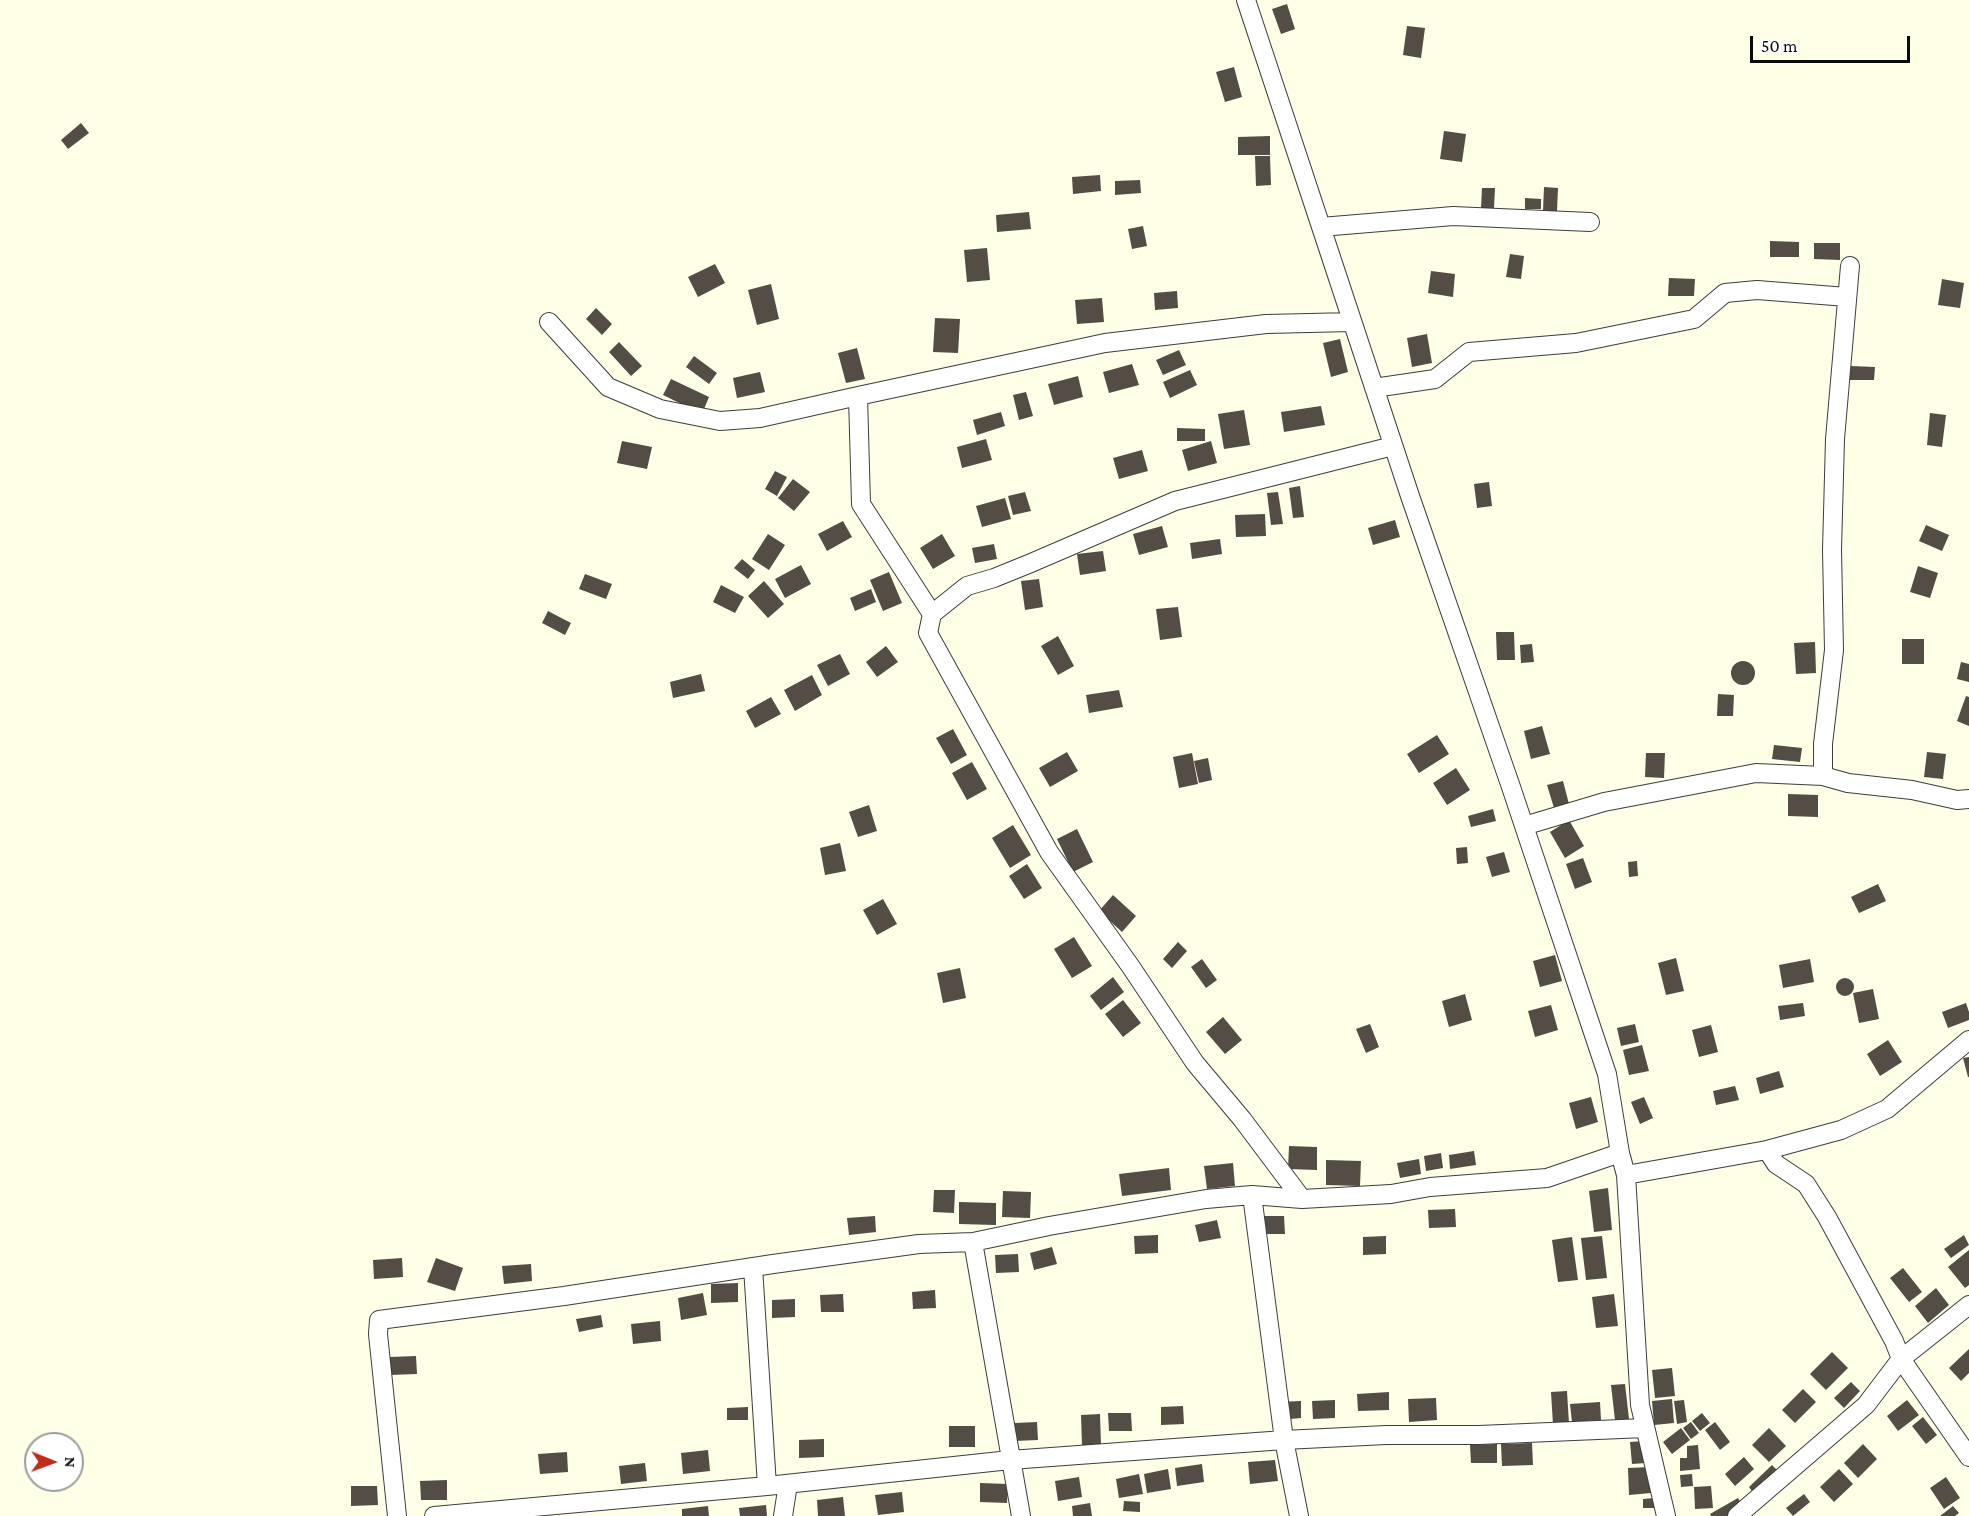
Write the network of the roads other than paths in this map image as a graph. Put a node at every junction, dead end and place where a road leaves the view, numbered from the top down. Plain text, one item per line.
1 (1246, 0) edge
2 (1590, 222) dead end
3 (1321, 227) junction
4 (1850, 266) dead end
5 (1847, 297) junction
6 (549, 322) dead end
7 (1352, 322) junction
8 (1374, 388) junction
9 (858, 396) junction
10 (1393, 446) junction
11 (933, 614) junction
12 (1823, 776) junction
13 (1969, 799) edge
14 (1524, 826) junction
15 (1969, 1040) edge
16 (1767, 1150) junction
17 (1620, 1153) junction
18 (1626, 1175) junction
19 (1252, 1195) junction
20 (1302, 1199) junction
21 (973, 1242) junction
22 (753, 1267) junction
23 (1969, 1305) edge
24 (1901, 1359) junction
25 (1645, 1428) junction
26 (1284, 1440) junction
27 (1969, 1457) edge
28 (1010, 1460) junction
29 (788, 1484) junction
30 (767, 1486) junction
31 (397, 1516) edge
32 (434, 1516) edge
33 (783, 1516) edge
34 (1021, 1516) edge
35 (1299, 1516) edge
36 (1666, 1516) edge
37 (1737, 1516) edge

1 - 3 street
2 - 3 street
3 - 7 street
4 - 5 street
5 - 8 street
5 - 12 street
6 - 9 street
7 - 8 street
7 - 9 street
8 - 10 street
9 - 11 street
10 - 11 street
10 - 14 street
11 - 20 street
12 - 13 street
12 - 14 street
14 - 17 street
15 - 16 street
16 - 18 street
16 - 24 street
17 - 18 street
17 - 20 street
18 - 25 street
19 - 20 street
19 - 21 street
19 - 26 street
21 - 22 street
21 - 28 street
22 - 30 street
22 - 31 street
23 - 24 street
24 - 27 street
24 - 37 street
25 - 26 street
25 - 36 street
26 - 28 street
26 - 35 street
28 - 29 street
28 - 34 street
29 - 30 street
29 - 33 street
30 - 32 street

